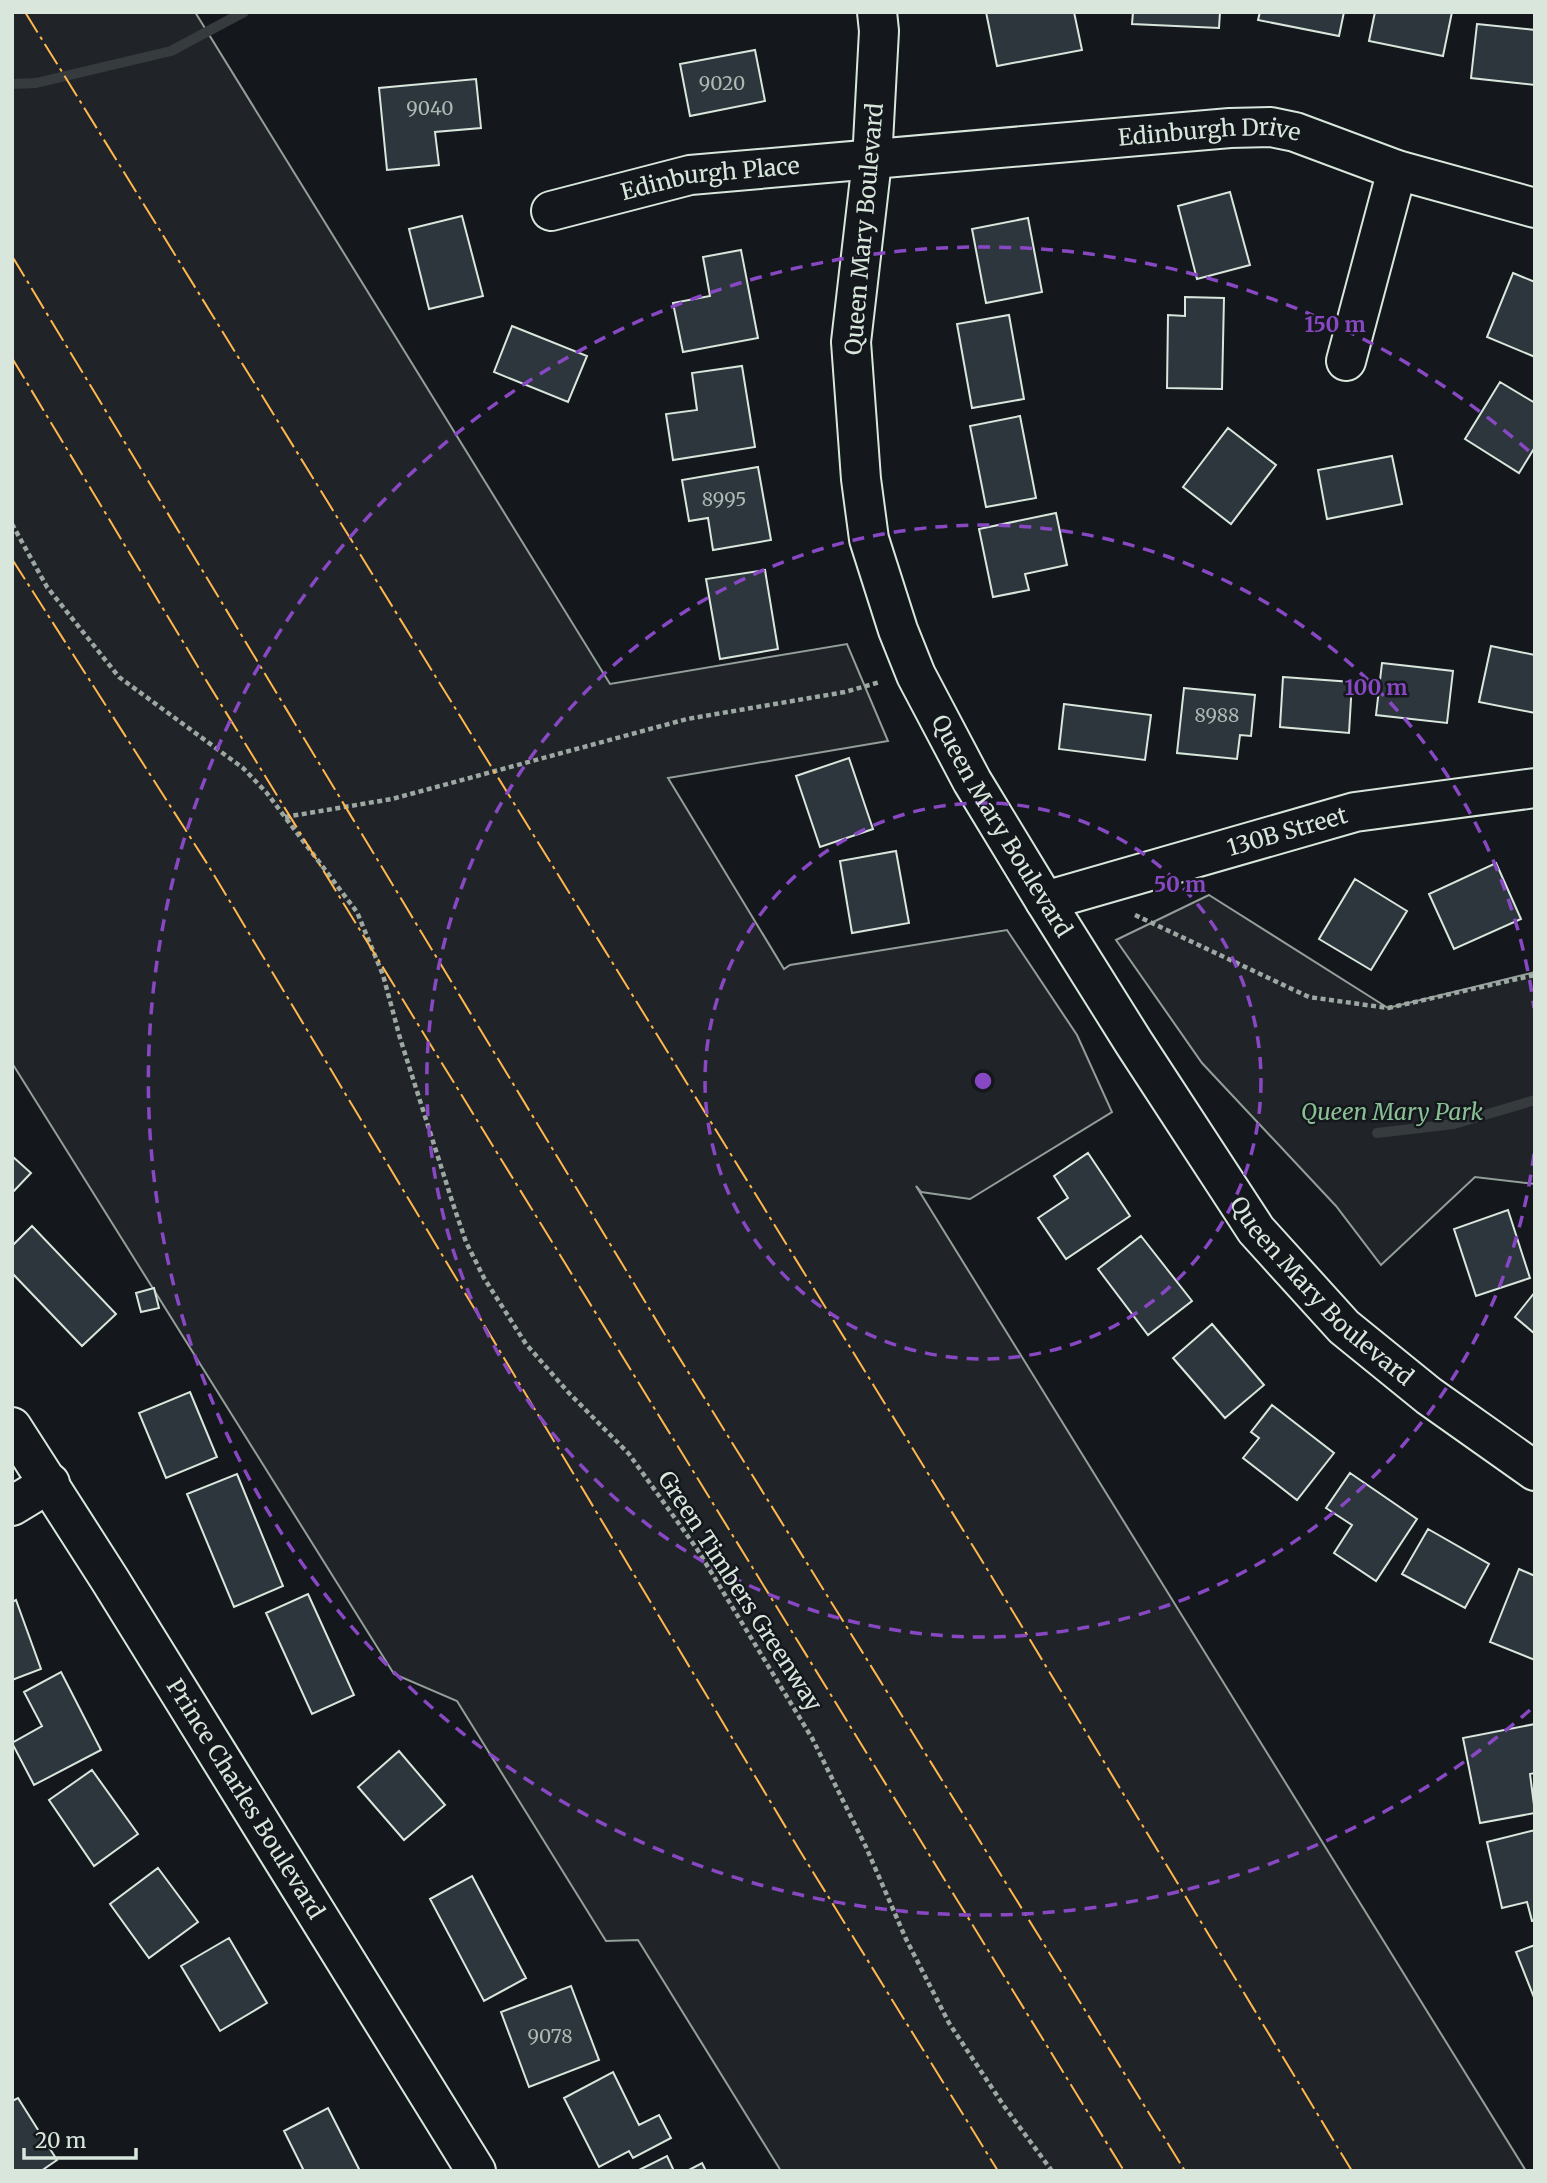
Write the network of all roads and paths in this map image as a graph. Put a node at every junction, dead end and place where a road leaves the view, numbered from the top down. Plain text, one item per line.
1 (877, 12) edge
2 (872, 161) junction
3 (1397, 170) junction
4 (1535, 208) edge
5 (551, 211) dead end
6 (1346, 361) dead end
7 (12, 524) edge
8 (891, 680) dead end
9 (1535, 788) edge
10 (285, 817) junction
11 (1045, 901) junction
12 (1133, 914) dead end
13 (1535, 975) edge
14 (12, 1427) edge
15 (1535, 1471) edge
16 (50, 1483) junction
17 (12, 1506) edge
18 (476, 2171) edge
19 (1052, 2171) edge

1 - 2 street, Queen Mary Boulevard
2 - 3 street, Edinburgh Drive
2 - 5 street, Edinburgh Place
2 - 11 street, Queen Mary Boulevard
3 - 4 street, Edinburgh Drive
3 - 6 street
7 - 10 path
8 - 10 path
9 - 11 street, 130B Street
10 - 19 path, Green Timbers Greenway
11 - 15 street, Queen Mary Boulevard
12 - 13 path
14 - 16 street, Prince Charles Boulevard
16 - 17 street
16 - 18 street, Prince Charles Boulevard

